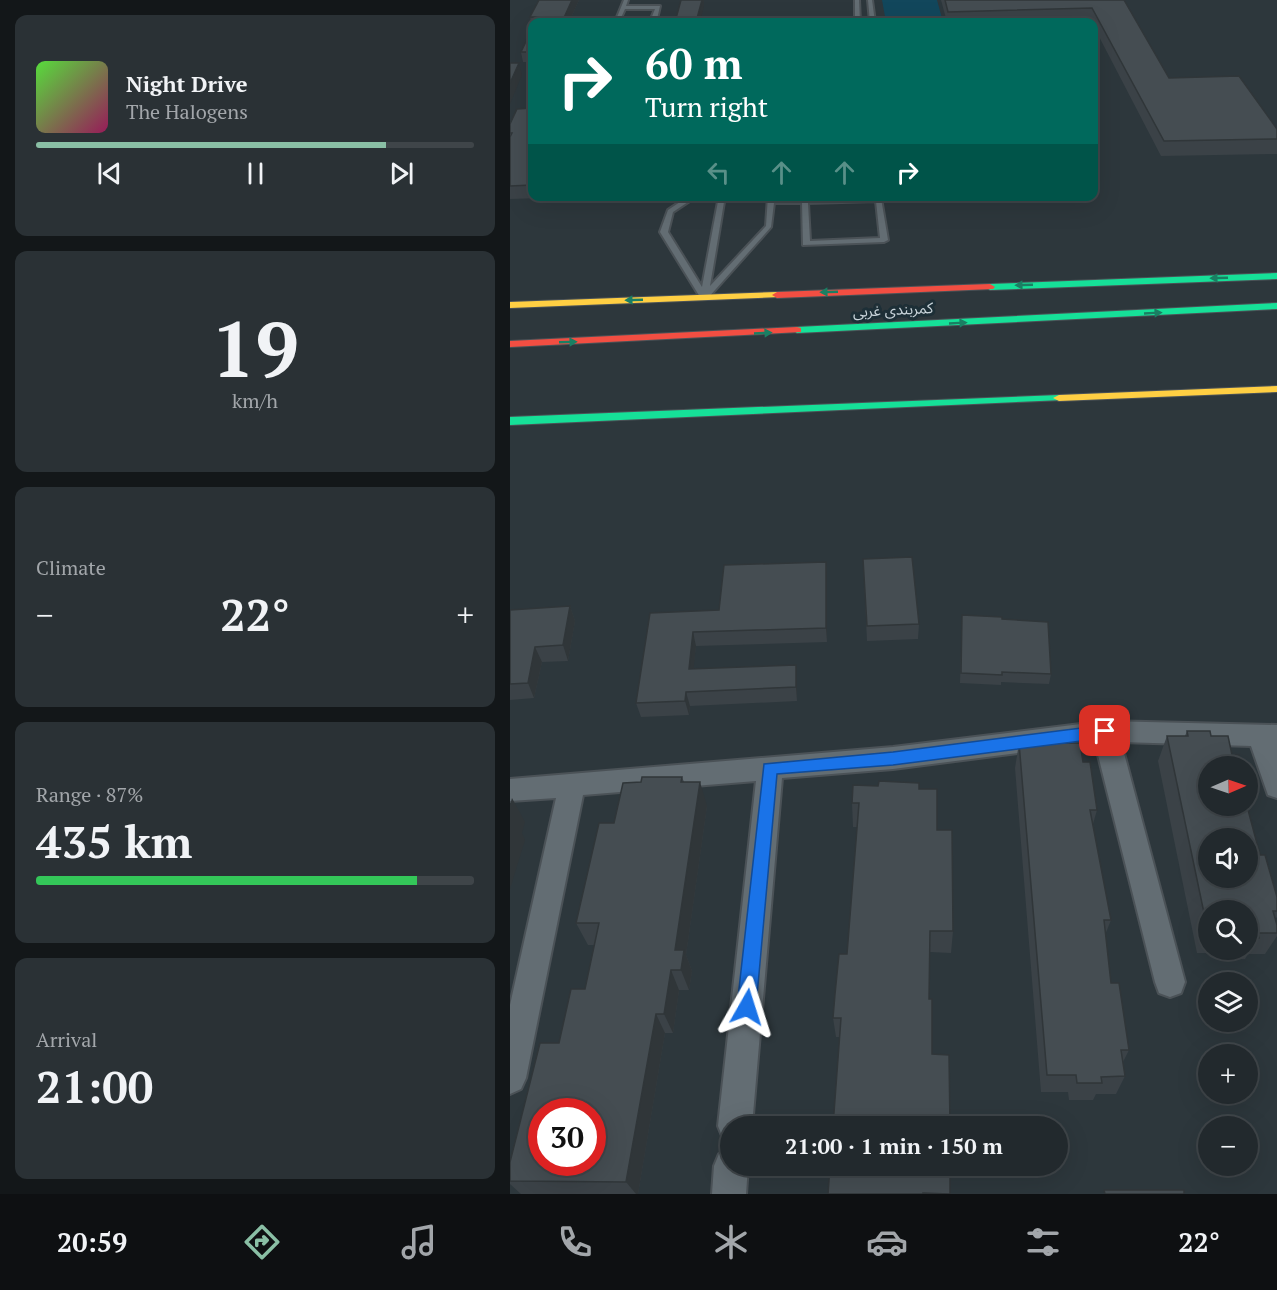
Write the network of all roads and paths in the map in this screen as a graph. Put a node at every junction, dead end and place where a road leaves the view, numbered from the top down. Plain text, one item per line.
1 (626, 0) edge
2 (856, 0) edge
3 (870, 0) edge
4 (623, 8) junction
5 (619, 18) edge
6 (654, 18) edge
7 (858, 18) edge
8 (872, 18) edge
9 (686, 201) edge
10 (721, 201) edge
11 (771, 201) edge
12 (805, 201) edge
13 (879, 201) edge
14 (1277, 276) edge
15 (704, 297) junction
16 (510, 304) edge
17 (1277, 306) edge
18 (510, 344) edge
19 (1277, 389) edge
20 (1277, 400) edge
21 (510, 421) edge
22 (510, 432) edge
23 (1105, 731) junction
24 (1268, 736) edge
25 (770, 768) junction
26 (572, 785) junction
27 (1277, 788) edge
28 (510, 790) edge
29 (1170, 982) dead end
30 (510, 1078) edge
31 (736, 1116) edge
32 (730, 1176) edge
33 (729, 1194) edge

1 - 4 lane
2 - 7 lane
3 - 8 lane
4 - 5 lane
4 - 6 lane
9 - 15 lane
10 - 15 lane
11 - 15 lane
12 - 13 lane
14 -> 15 main road, کمربندی غربی
15 -> 16 main road, کمربندی غربی
18 -> 17 main road, کمربندی غربی
19 - 21 main road
20 - 22 main road
23 - 24 street
23 - 25 street
23 - 29 street
24 - 27 street
25 - 26 street
25 - 31 street
26 - 28 street
26 - 30 street
32 - 33 street

